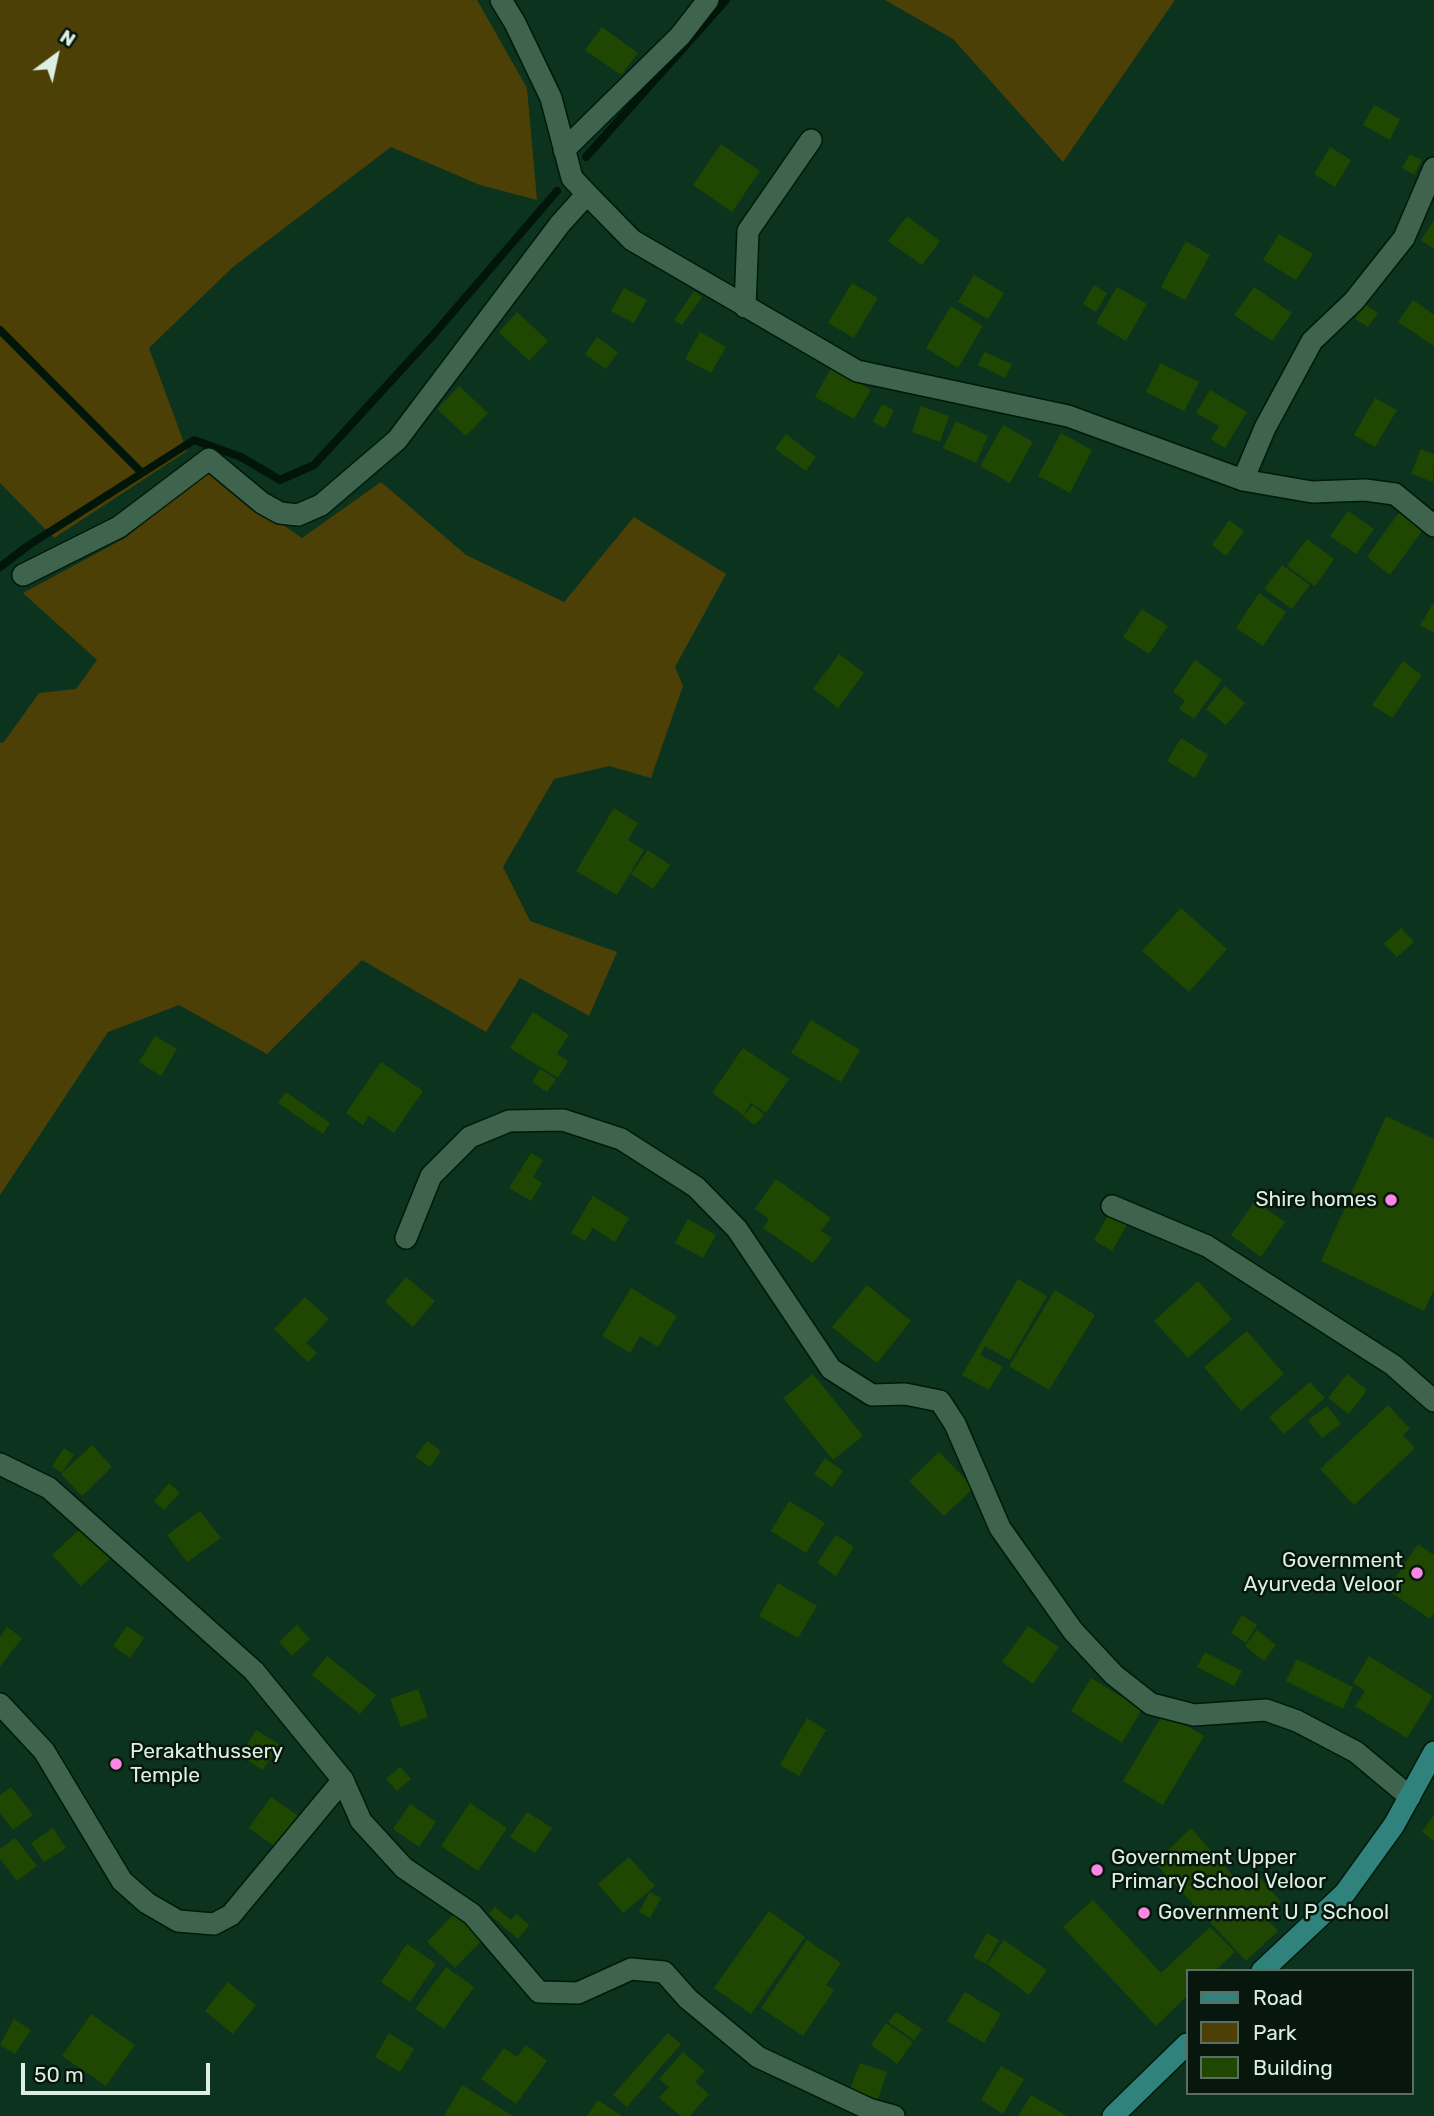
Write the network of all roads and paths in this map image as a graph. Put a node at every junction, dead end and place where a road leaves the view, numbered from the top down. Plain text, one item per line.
1 (501, 0) edge
2 (708, 0) edge
3 (811, 140) dead end
4 (564, 150) junction
5 (1434, 168) edge
6 (587, 194) junction
7 (745, 307) junction
8 (1243, 480) junction
9 (1434, 526) edge
10 (23, 575) dead end
11 (1112, 1206) dead end
12 (406, 1238) dead end
13 (1434, 1401) edge
14 (0, 1464) edge
15 (0, 1703) edge
16 (1434, 1752) edge
17 (343, 1780) junction
18 (1410, 1797) junction
19 (1264, 1969) edge
20 (1186, 2045) edge
21 (894, 2116) edge
22 (1113, 2116) edge

1 - 4 street
2 - 4 street
3 - 7 street
4 - 6 street
5 - 8 street
6 - 7 street
6 - 10 street
7 - 8 street
8 - 9 street
11 - 13 street
12 - 18 street
14 - 17 street
15 - 17 street
16 - 18 street
17 - 21 street
18 - 19 street
20 - 22 street

